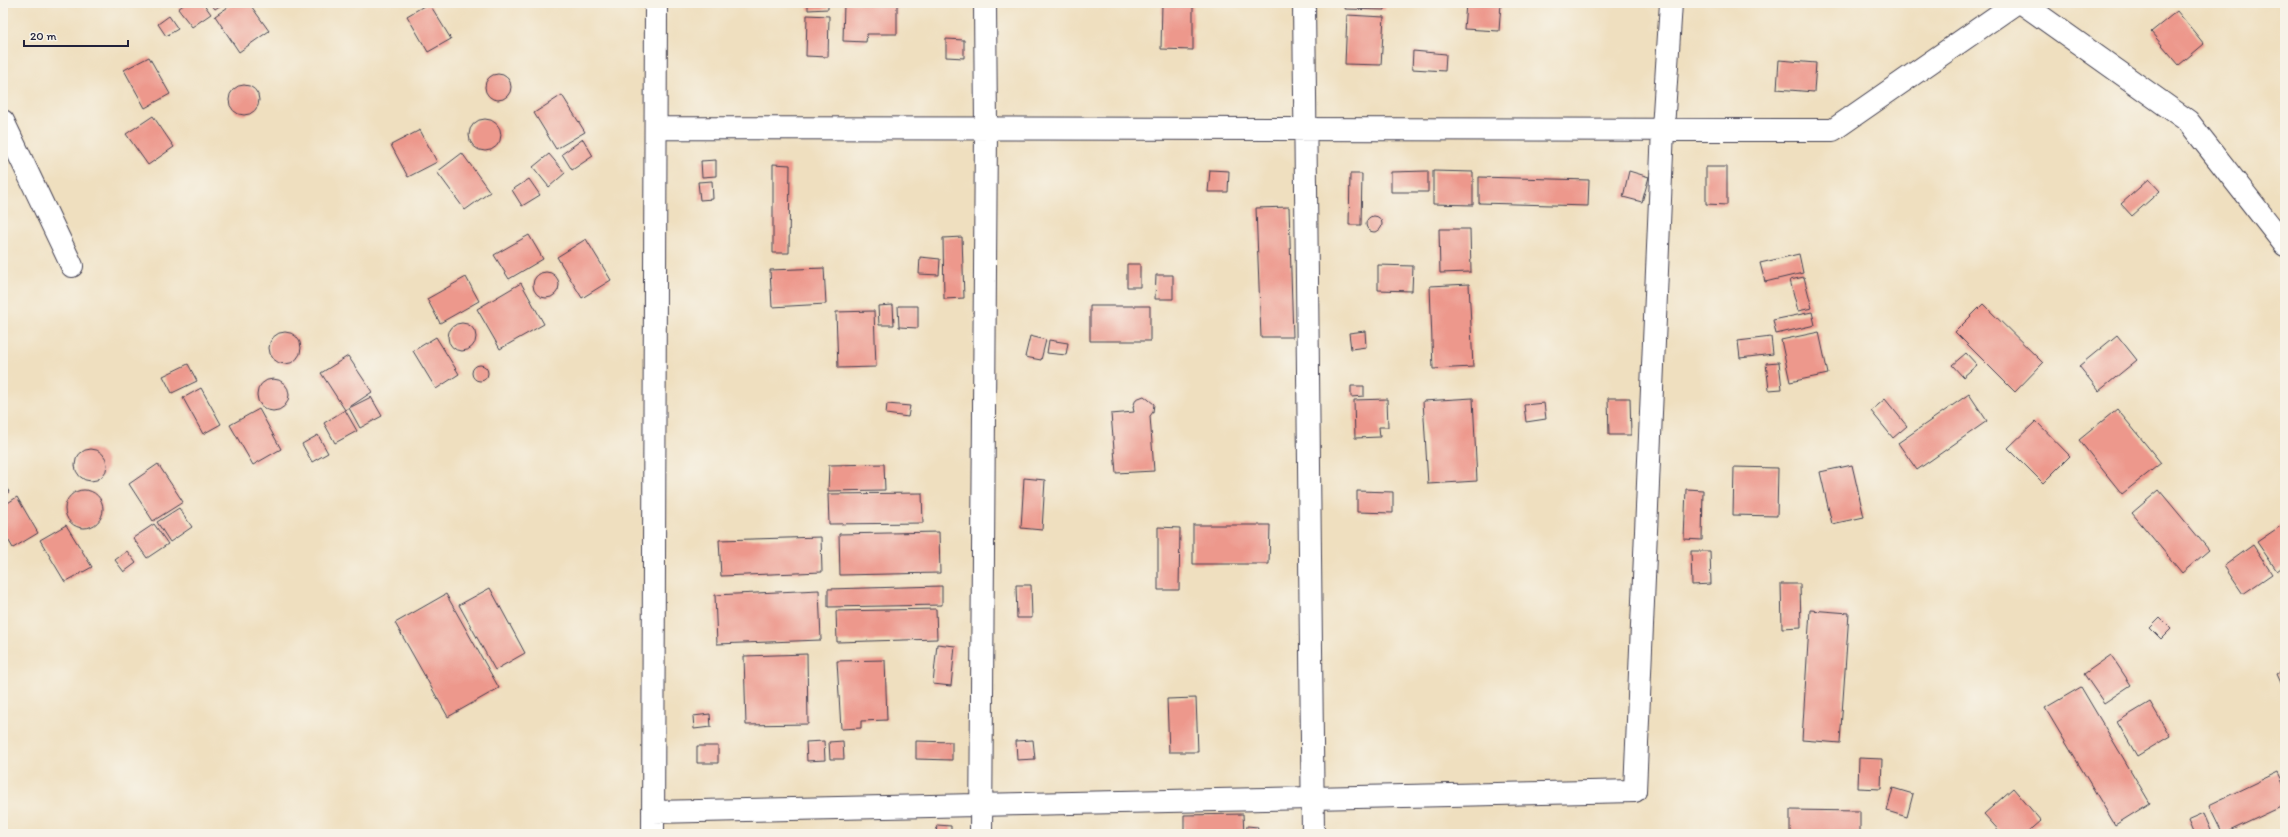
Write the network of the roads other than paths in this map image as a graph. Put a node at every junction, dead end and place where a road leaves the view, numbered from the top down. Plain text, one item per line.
1 (656, 3) edge
2 (985, 3) edge
3 (1304, 3) edge
4 (1671, 3) edge
5 (2016, 3) edge
6 (2022, 3) edge
7 (3, 121) edge
8 (656, 128) junction
9 (986, 128) junction
10 (1305, 129) junction
11 (1663, 129) junction
12 (2285, 244) edge
13 (72, 266) dead end
14 (1312, 798) junction
15 (981, 805) junction
16 (653, 812) junction
17 (653, 834) edge
18 (980, 834) edge
19 (1313, 834) edge

1 - 8 street
2 - 9 street
3 - 10 street
4 - 11 street
5 - 11 street
6 - 12 street
7 - 13 street
8 - 9 street
8 - 16 street
9 - 10 street
9 - 15 street
10 - 11 street
10 - 14 street
11 - 14 street
14 - 15 street
14 - 19 street
15 - 16 street
15 - 18 street
16 - 17 street

